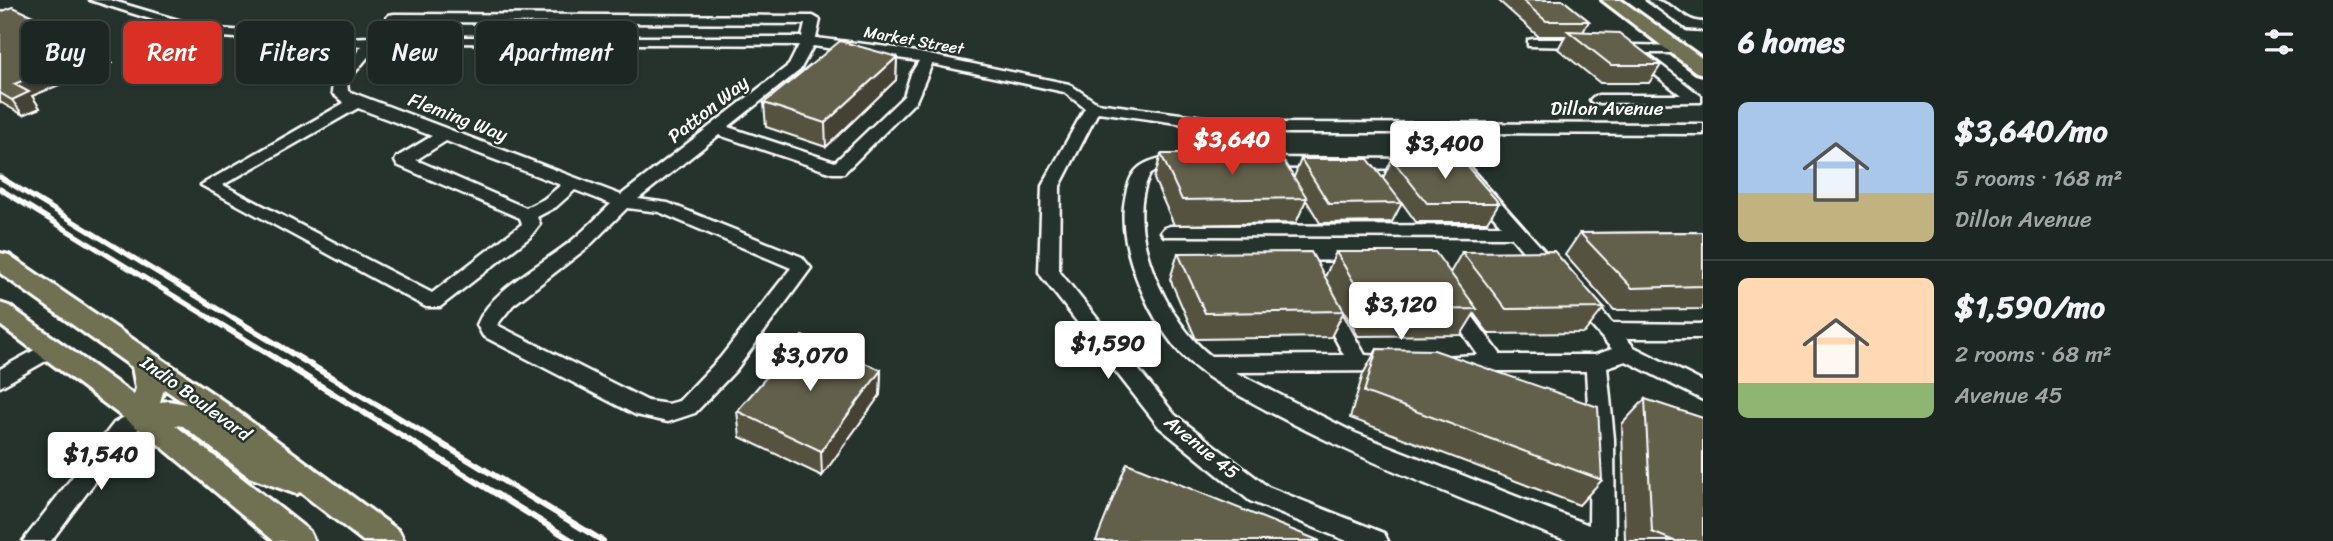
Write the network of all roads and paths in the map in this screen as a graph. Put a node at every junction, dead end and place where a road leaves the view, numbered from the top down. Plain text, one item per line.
1 (96, 0) edge
2 (1610, 0) edge
3 (1653, 0) edge
4 (391, 21) edge
5 (1703, 26) edge
6 (1661, 37) junction
7 (1703, 37) edge
8 (462, 39) edge
9 (368, 41) edge
10 (808, 41) junction
11 (1533, 43) dead end
12 (368, 48) edge
13 (1631, 49) junction
14 (1677, 50) junction
15 (928, 58) junction
16 (1703, 68) edge
17 (1598, 100) dead end
18 (357, 102) junction
19 (1093, 107) junction
20 (1426, 128) junction
21 (717, 129) junction
22 (1703, 129) edge
23 (445, 135) junction
24 (1206, 163) edge
25 (1246, 163) edge
26 (1272, 163) junction
27 (1361, 164) junction
28 (1458, 164) junction
29 (573, 183) junction
30 (1286, 186) edge
31 (1377, 186) edge
32 (623, 202) junction
33 (1300, 209) edge
34 (1394, 209) edge
35 (527, 215) junction
36 (1410, 231) junction
37 (1515, 231) junction
38 (1170, 232) dead end
39 (1314, 232) junction
40 (0, 261) edge
41 (1521, 268) edge
42 (1548, 268) junction
43 (1269, 269) edge
44 (1307, 269) junction
45 (1373, 269) edge
46 (0, 280) edge
47 (1442, 289) edge
48 (0, 312) edge
49 (82, 318) junction
50 (1606, 330) junction
51 (1703, 331) edge
52 (51, 349) junction
53 (1627, 352) junction
54 (145, 361) junction
55 (1359, 363) junction
56 (1495, 363) junction
57 (1596, 363) junction
58 (1207, 364) junction
59 (0, 379) edge
60 (1703, 392) edge
61 (142, 416) junction
62 (318, 489) junction
63 (36, 541) edge
64 (298, 541) edge
65 (388, 541) edge
66 (1375, 541) edge
67 (1602, 541) edge

1 - 9 street, Market Street
2 - 6 main road
3 - 5 street
4 - 10 street
6 - 7 street
6 - 14 main road
8 - 10 street, Market Street
10 - 15 street, Market Street
10 - 21 street, Patton Way
11 - 13 street
12 - 18 street
13 - 14 street
13 - 17 street
14 - 16 main road
15 - 19 street, Market Street
15 - 21 street
18 - 23 street, Fleming Way
18 - 35 street
19 - 20 street, Dillon Avenue
19 - 66 street, Avenue 45
20 - 22 street, Dillon Avenue
20 - 28 street
21 - 32 street, Patton Way
23 - 29 street, Fleming Way
23 - 35 street
24 - 58 street
25 - 26 street
26 - 27 street
26 - 30 street
27 - 28 street
27 - 31 street
28 - 37 street
29 - 32 street, Fleming Way
29 - 35 street
32 - 32 street, Patton Way
33 - 39 street
34 - 36 street
36 - 37 street
36 - 39 street
37 - 42 street
38 - 39 street
40 - 49 main road, Indio Boulevard
41 - 42 street
42 - 50 street
43 - 44 street
44 - 45 street
44 - 55 street
46 - 49 main road
47 - 56 street
48 - 52 main road
49 - 54 main road, Indio Boulevard
50 - 51 street
50 - 53 street
52 - 59 street
52 - 61 main road
53 - 57 street
53 - 60 street
54 - 61 main road
54 - 62 main road, Indio Boulevard
55 - 56 street
55 - 58 street
56 - 57 street
57 - 67 street
58 - 67 street
61 - 62 main road
61 - 63 street
61 - 64 main road
62 - 65 main road, Indio Boulevard

